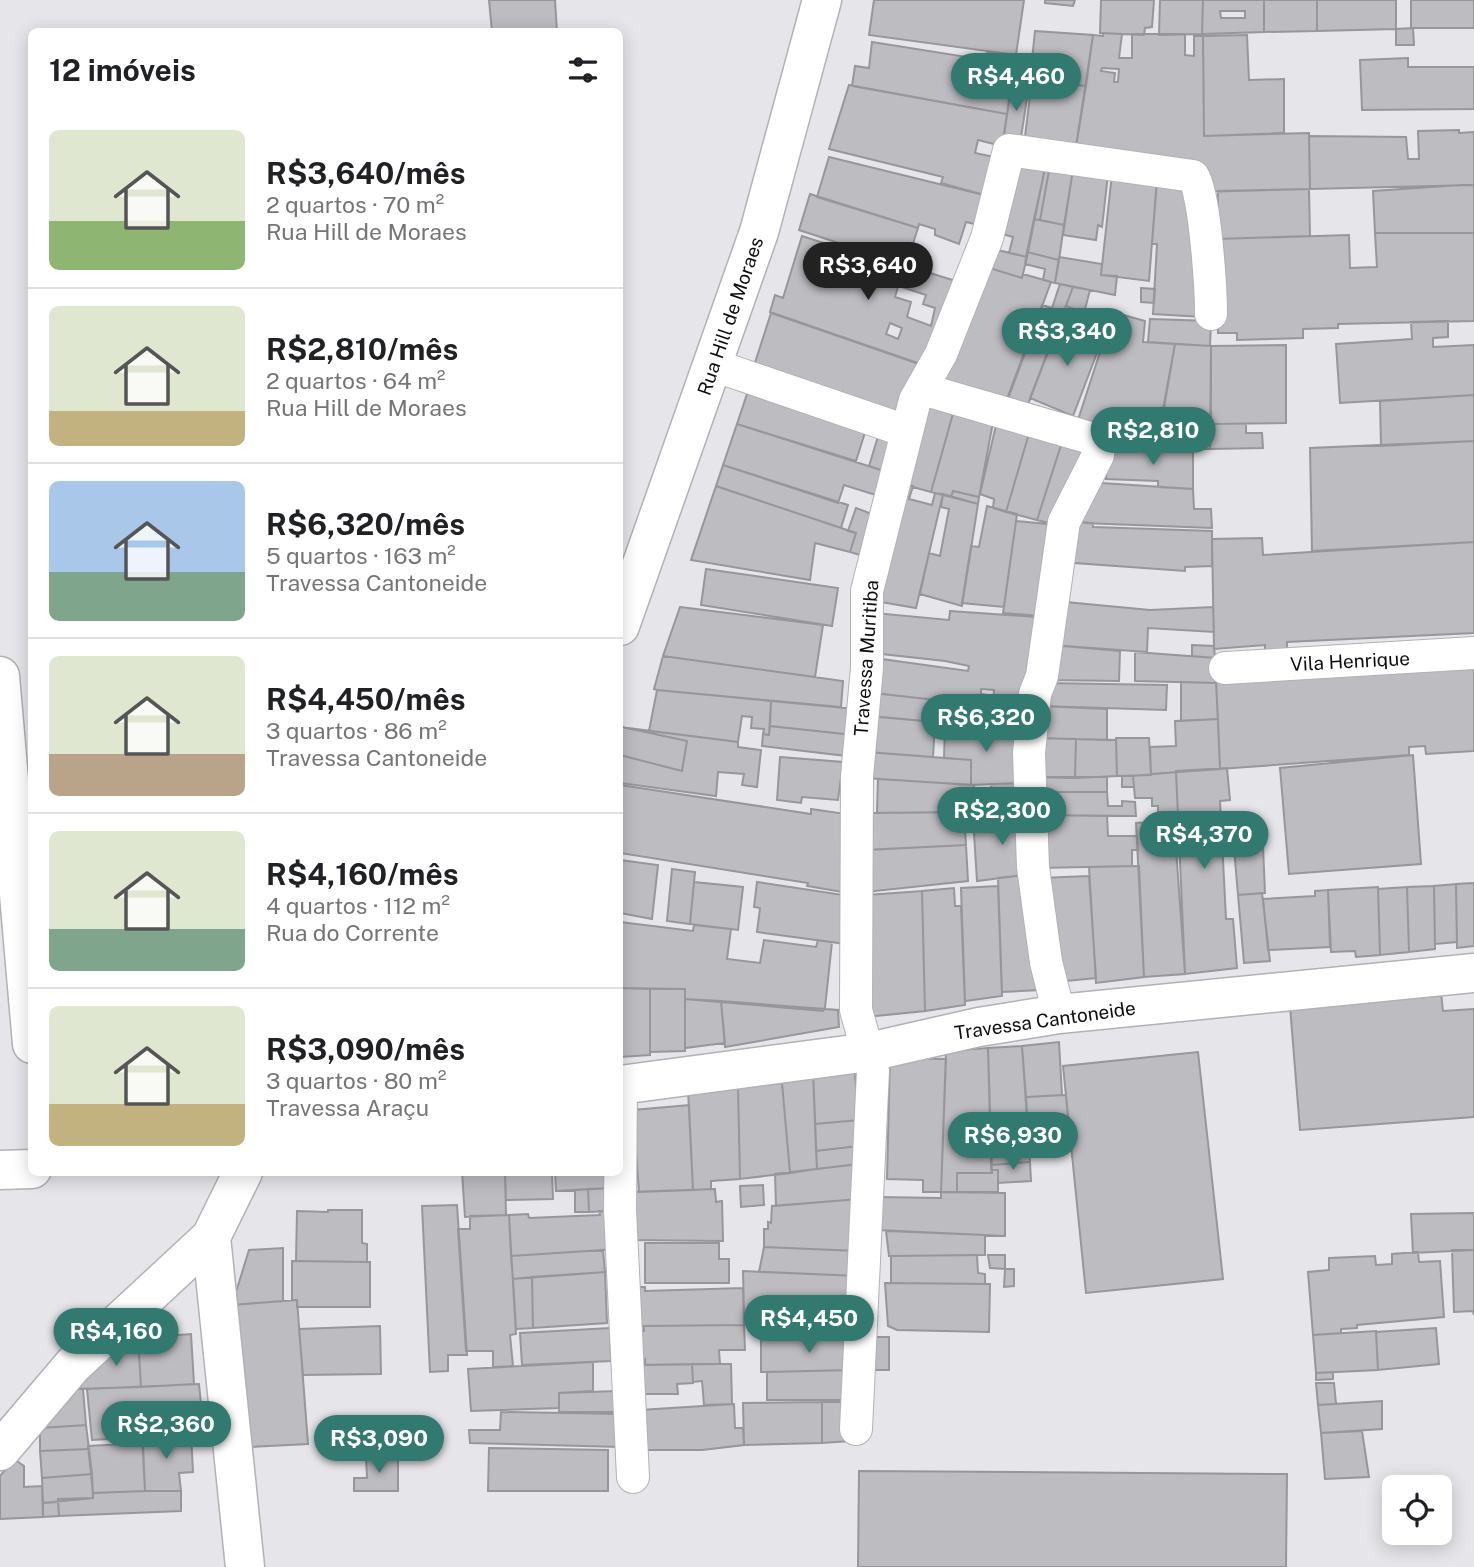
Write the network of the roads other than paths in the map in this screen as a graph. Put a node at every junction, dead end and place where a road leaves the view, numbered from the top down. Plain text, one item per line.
1 (822, 0) edge
2 (1211, 314) dead end
3 (713, 365) junction
4 (922, 389) junction
5 (906, 431) junction
6 (623, 618) edge
7 (1474, 653) edge
8 (1225, 668) dead end
9 (0, 676) edge
10 (1474, 973) edge
11 (28, 998) edge
12 (1059, 1014) junction
13 (869, 1052) junction
14 (623, 1085) edge
15 (0, 1170) edge
16 (28, 1170) edge
17 (241, 1176) edge
18 (620, 1176) edge
19 (211, 1237) junction
20 (856, 1429) dead end
21 (0, 1451) edge
22 (633, 1477) dead end
23 (245, 1567) edge

1 - 3 street, Rua Hill de Moraes
2 - 4 lane, Travessa Muritiba
3 - 5 lane
3 - 6 street, Rua Hill de Moraes
4 - 5 lane, Travessa Muritiba
4 - 12 lane
5 - 13 lane, Travessa Muritiba
7 - 8 lane, Vila Henrique
9 - 11 street
10 - 12 street, Travessa Cantoneide
12 - 13 street, Travessa Cantoneide
13 - 14 street, Travessa Cantoneide
13 - 20 lane, Travessa Muritiba
15 - 16 street
17 - 19 street
18 - 22 lane
19 - 21 street
19 - 23 street

